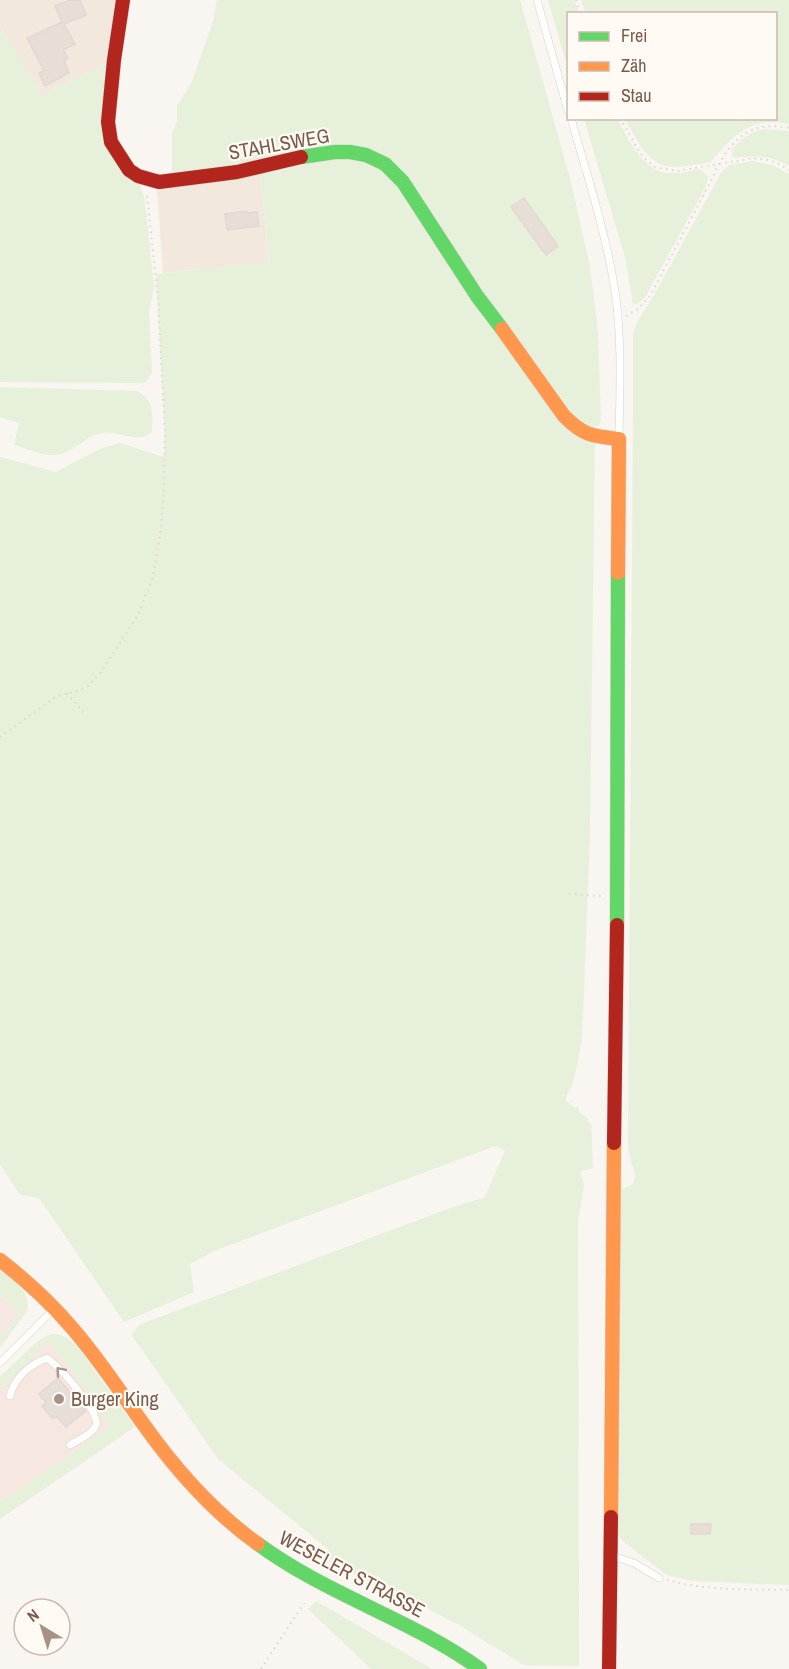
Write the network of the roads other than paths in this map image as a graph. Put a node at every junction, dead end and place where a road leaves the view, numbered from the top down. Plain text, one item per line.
1 (123, 0) edge
2 (537, 0) edge
3 (567, 107) edge
4 (572, 120) edge
5 (619, 439) junction
6 (0, 1260) edge
7 (55, 1308) junction
8 (0, 1363) edge
9 (10, 1396) dead end
10 (70, 1445) dead end
11 (611, 1556) junction
12 (659, 1578) road end
13 (480, 1669) edge
14 (609, 1669) edge

1 - 5 street, STAHLSWEG
2 - 3 lane
4 - 5 lane
5 - 11 street
6 - 7 street, WESELER STRASSE
7 - 8 lane
7 - 13 street, WESELER STRASSE
10 -> 9 lane
11 - 12 lane
11 - 14 street

